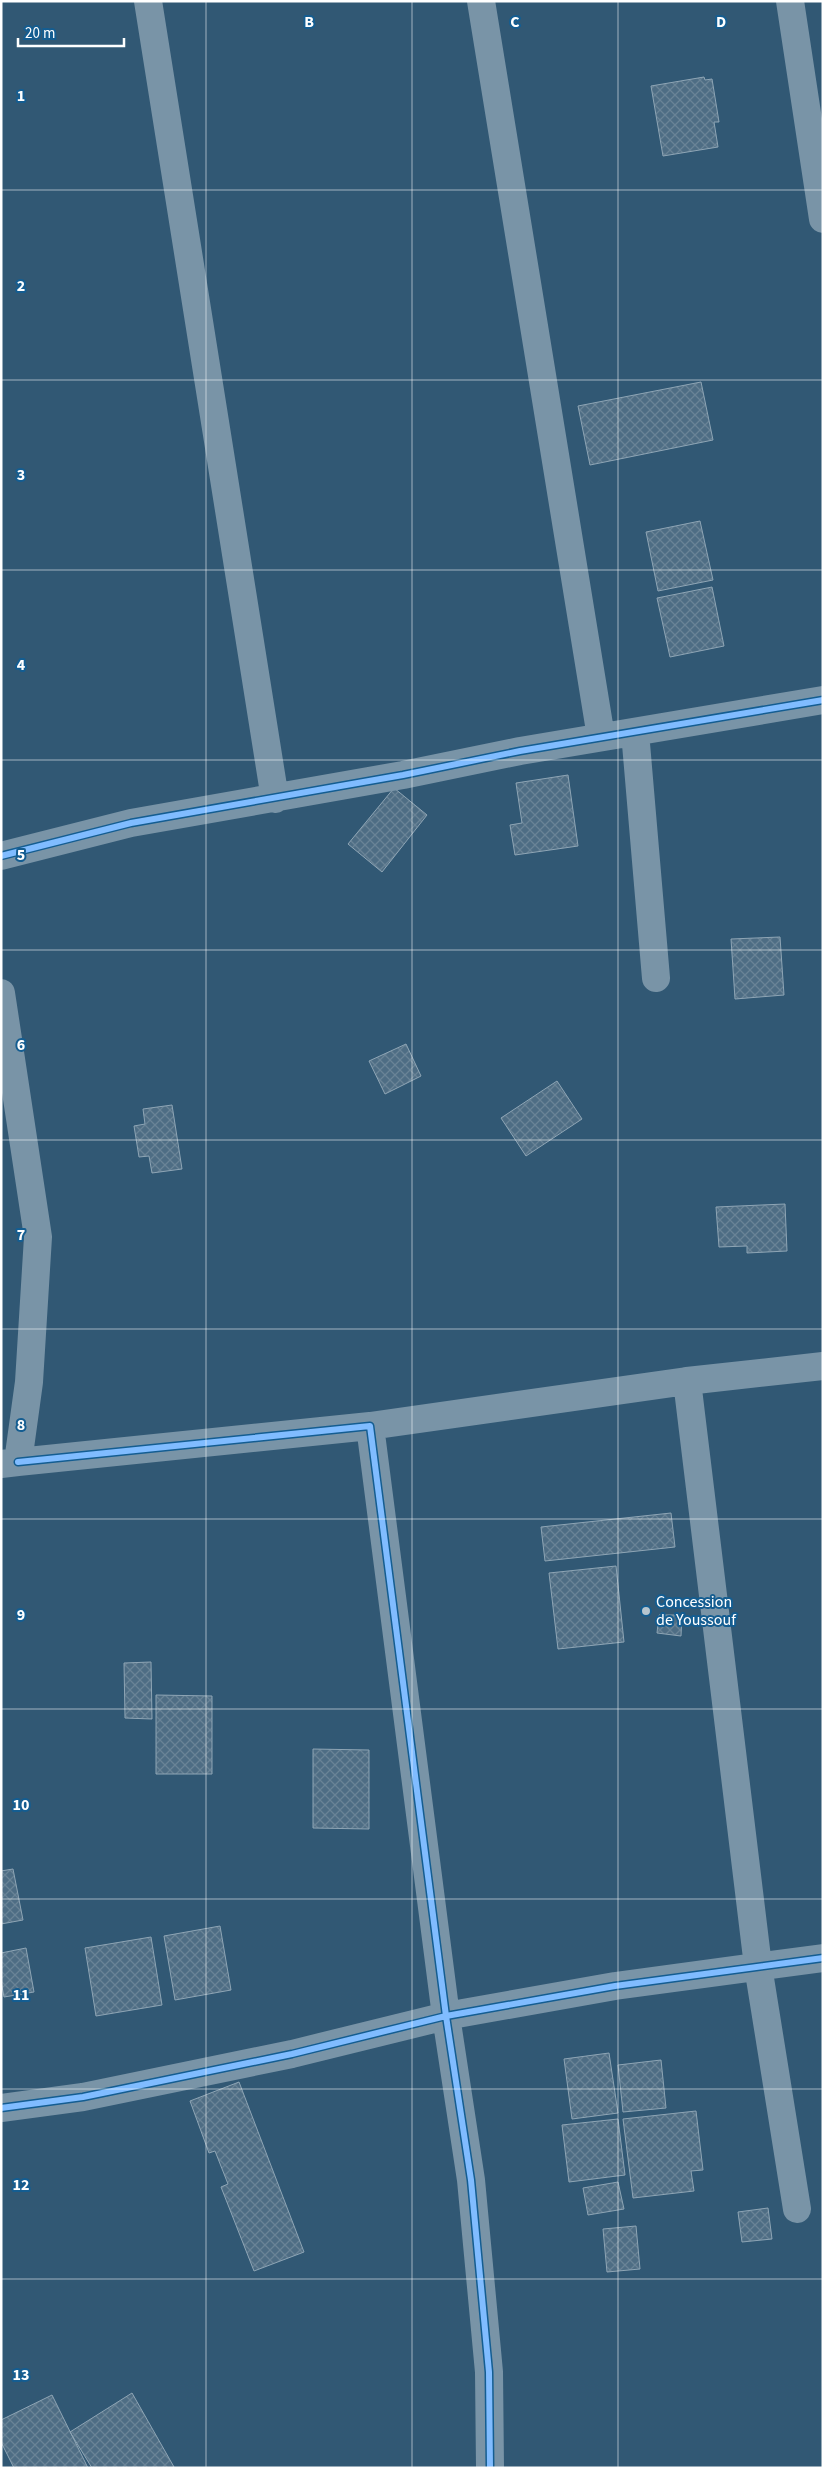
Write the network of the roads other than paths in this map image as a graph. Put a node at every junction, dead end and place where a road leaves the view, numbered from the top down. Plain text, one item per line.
1 (148, 1) edge
2 (481, 1) edge
3 (790, 1) edge
4 (823, 219) edge
5 (823, 700) edge
6 (635, 732) junction
7 (601, 737) junction
8 (275, 799) junction
9 (1, 856) edge
10 (656, 978) dead end
11 (1, 993) edge
12 (823, 1366) edge
13 (687, 1381) junction
14 (370, 1426) junction
15 (10, 1463) edge
16 (823, 1958) edge
17 (758, 1966) junction
18 (446, 2016) junction
19 (1, 2108) edge
20 (797, 2209) dead end
21 (490, 2468) edge

1 - 8 street
2 - 7 street
3 - 4 street
5 - 6 street
6 - 7 street
6 - 10 street
7 - 8 street
8 - 9 street
11 - 15 street
12 - 13 street
13 - 14 street
13 - 17 street
14 - 15 street
14 - 18 street
16 - 17 street
17 - 18 street
17 - 20 street
18 - 19 street
18 - 21 street

